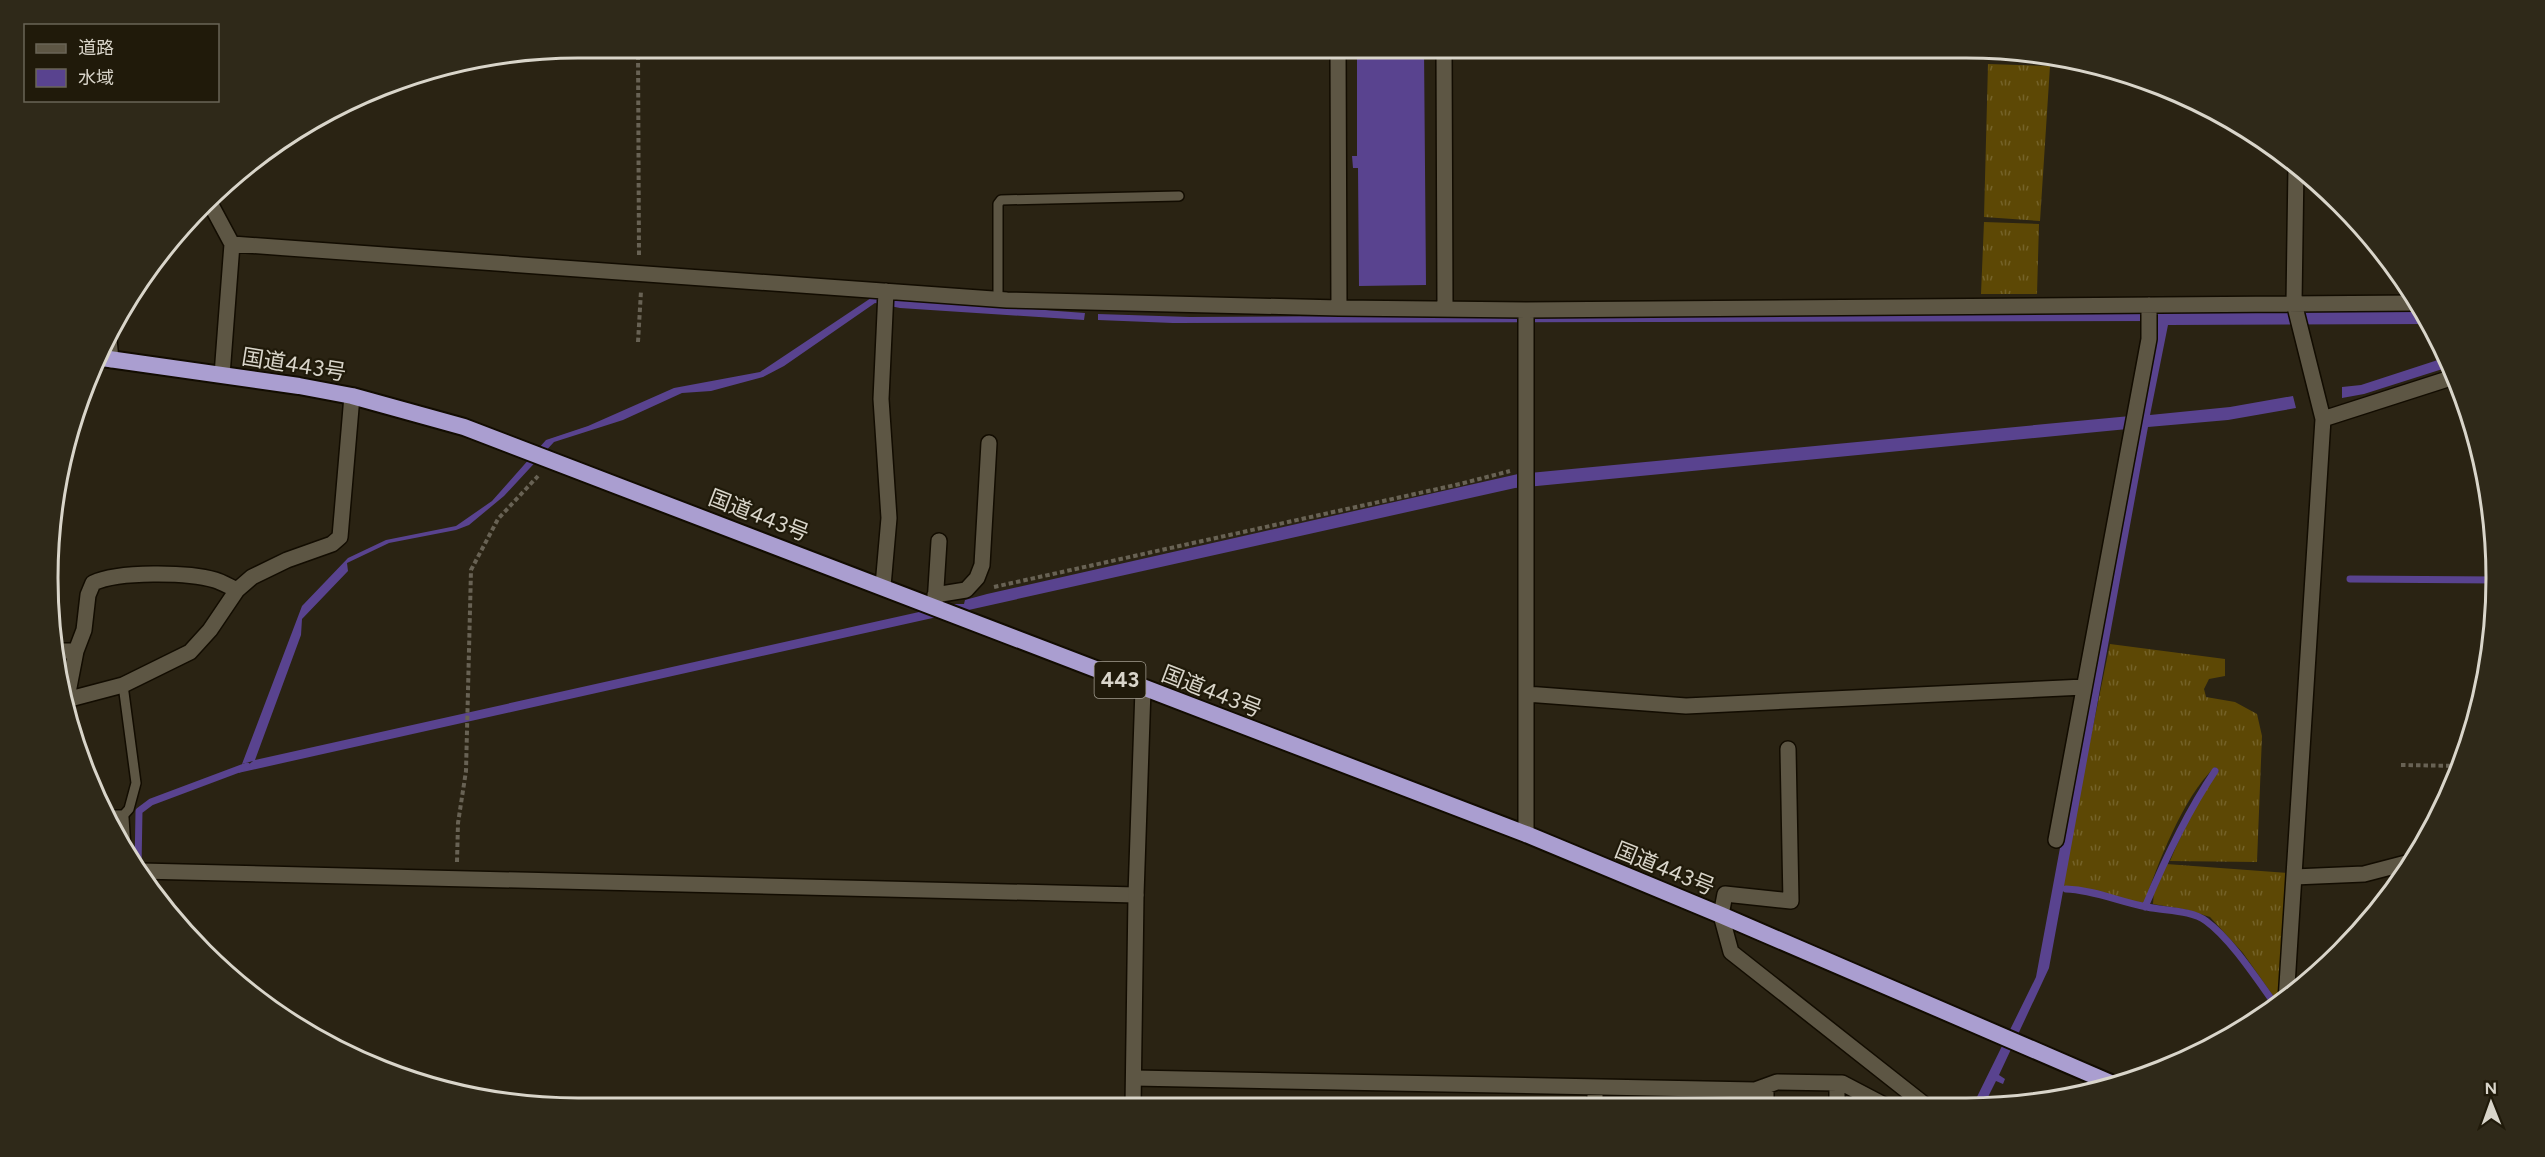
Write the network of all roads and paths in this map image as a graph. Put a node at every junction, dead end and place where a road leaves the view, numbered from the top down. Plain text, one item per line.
1 (638, 58) edge
2 (1338, 58) edge
3 (1444, 58) edge
4 (2296, 177) edge
5 (1179, 196) dead end
6 (213, 209) edge
7 (232, 244) junction
8 (641, 274) junction
9 (886, 291) junction
10 (998, 299) junction
11 (2294, 303) junction
12 (2407, 303) edge
13 (2149, 304) junction
14 (1445, 307) junction
15 (1339, 308) junction
16 (1526, 310) junction
17 (638, 342) dead end
18 (107, 359) edge
19 (222, 375) junction
20 (2447, 379) edge
21 (352, 396) junction
22 (2323, 419) junction
23 (989, 443) dead end
24 (553, 460) junction
25 (1526, 466) junction
26 (939, 541) dead end
27 (883, 586) junction
28 (237, 590) junction
29 (966, 590) junction
30 (935, 601) junction
31 (64, 651) edge
32 (76, 651) junction
33 (69, 685) edge
34 (123, 685) junction
35 (2084, 687) junction
36 (1143, 689) junction
37 (1526, 694) junction
38 (73, 699) edge
39 (1788, 749) dead end
40 (2401, 765) dead end
41 (2451, 766) edge
42 (117, 817) edge
43 (1526, 834) junction
44 (2056, 840) dead end
45 (2401, 864) edge
46 (149, 871) edge
47 (2294, 878) junction
48 (457, 879) junction
49 (1136, 896) junction
50 (1721, 915) junction
51 (2287, 988) edge
52 (1134, 1078) junction
53 (2104, 1080) edge
54 (1837, 1083) junction
55 (1766, 1086) junction
56 (1595, 1087) junction
57 (1133, 1098) edge
58 (1594, 1098) edge
59 (1766, 1098) edge
60 (1837, 1098) edge
61 (1871, 1098) edge
62 (1916, 1098) edge

1 - 8 path
2 - 15 street
3 - 14 street
4 - 11 street
5 - 10 lane
6 - 7 street
7 - 8 street
7 - 19 street
8 - 9 street
8 - 17 path
9 - 10 street
9 - 27 street
10 - 15 street
11 - 12 street
11 - 13 street
11 - 22 street
13 - 16 street
13 - 35 street
14 - 15 street
14 - 16 street
16 - 25 street
18 - 19 highway, 国道443号 / 443
19 - 21 highway, 国道443号 / 443
20 - 22 street
21 - 24 highway, 国道443号 / 443
21 - 28 street
22 - 47 street
23 - 29 street
24 - 27 highway, 国道443号 / 443
24 - 48 path
25 - 29 path
25 - 37 street
26 - 30 street
27 - 30 highway, 国道443号 / 443
28 - 32 street
28 - 34 street
29 - 30 street
30 - 36 highway, 国道443号 / 443
31 - 32 street
32 - 33 street
34 - 38 street
34 - 42 lane
35 - 37 street
35 - 44 street
36 - 43 highway, 国道443号 / 443
36 - 49 street
37 - 43 street
39 - 50 street
40 - 41 path
43 - 50 highway, 国道443号 / 443
45 - 47 street
46 - 48 street
47 - 51 street
48 - 49 street
49 - 52 street
50 - 53 highway, 国道443号 / 443
50 - 62 street
52 - 56 street
52 - 57 street
54 - 55 street
54 - 60 street
54 - 61 street
55 - 56 street
55 - 59 street
56 - 58 street

